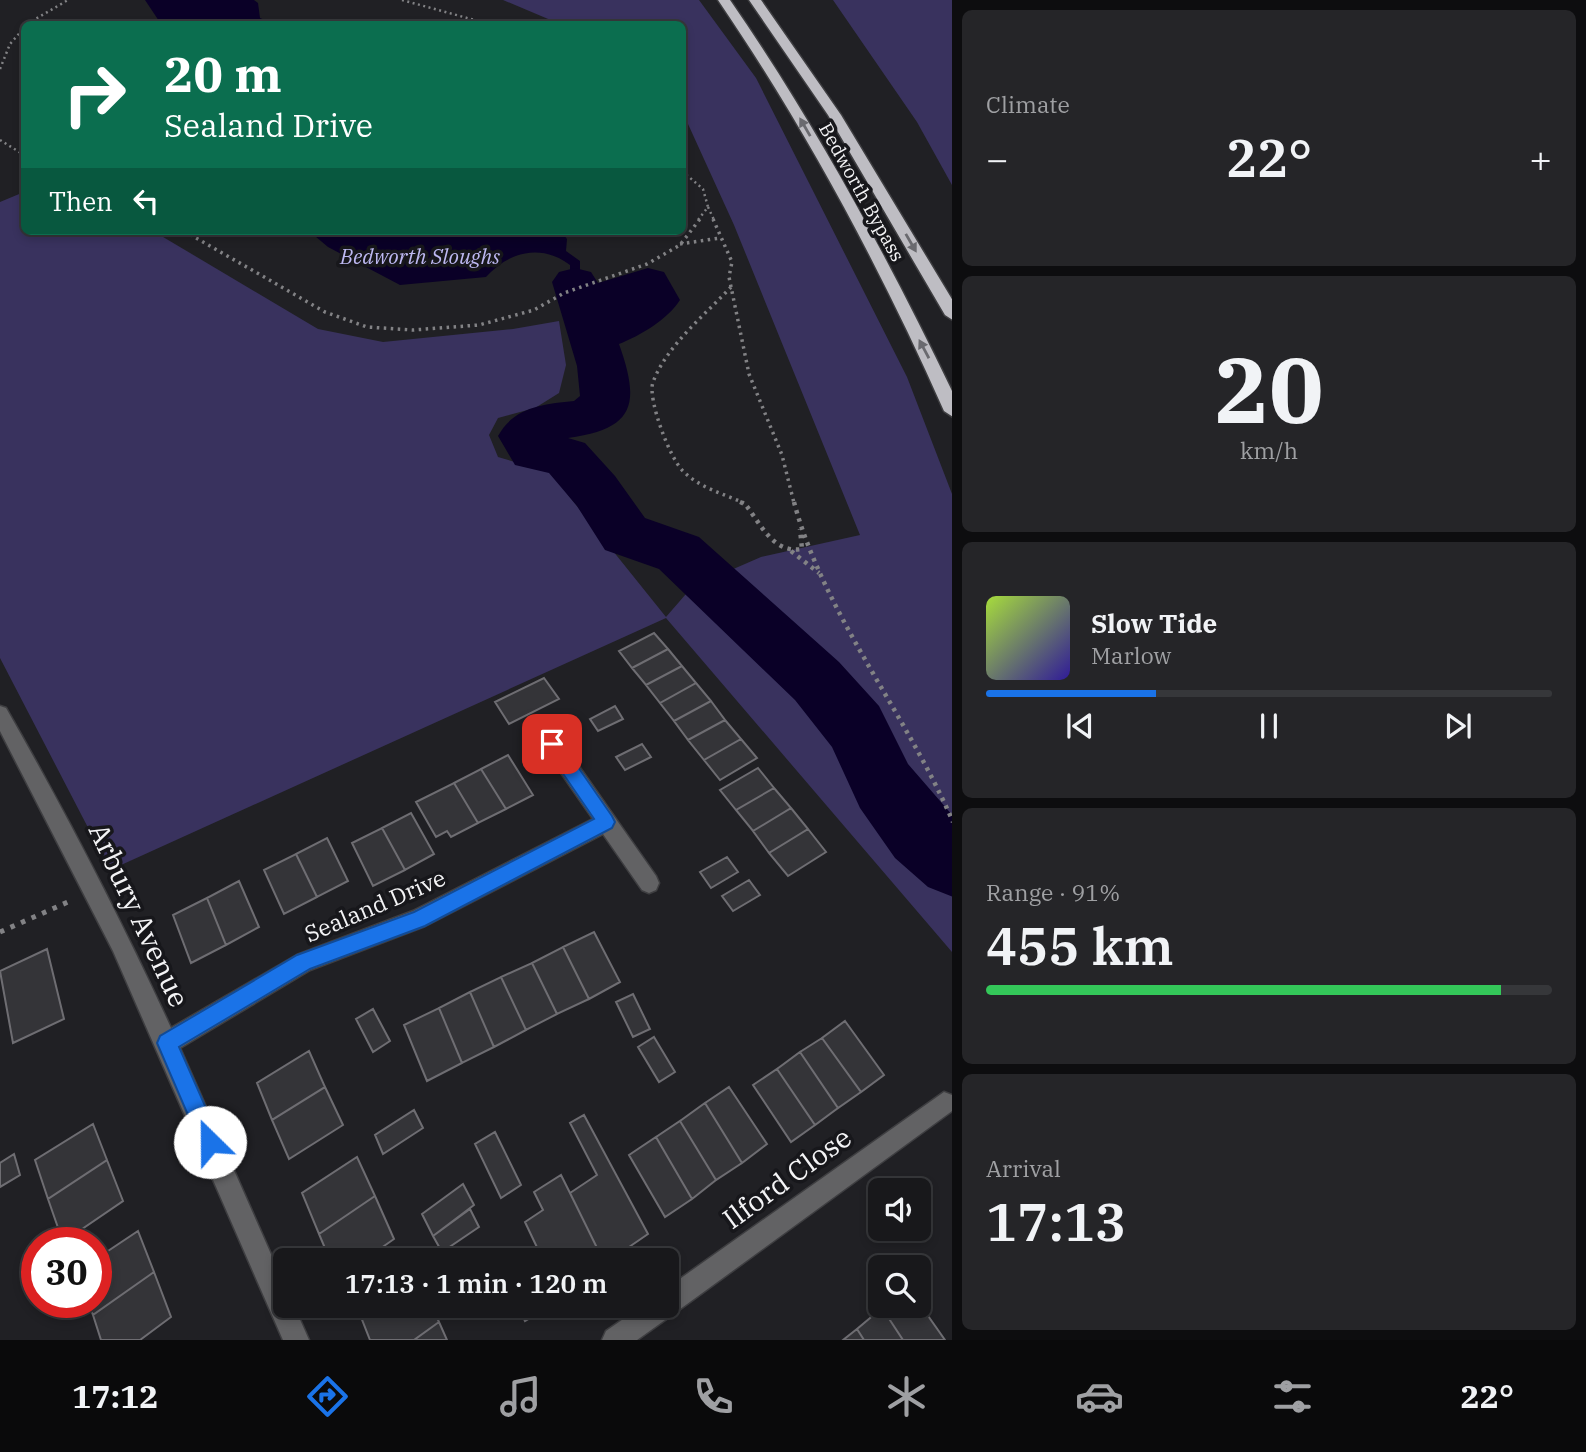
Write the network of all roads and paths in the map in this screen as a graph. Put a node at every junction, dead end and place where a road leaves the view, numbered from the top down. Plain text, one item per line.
1 (68, 0) edge
2 (402, 0) edge
3 (724, 0) edge
4 (755, 0) edge
5 (34, 21) edge
6 (478, 21) edge
7 (21, 32) edge
8 (0, 69) edge
9 (0, 140) edge
10 (21, 153) edge
11 (686, 174) edge
12 (708, 207) junction
13 (191, 235) edge
14 (720, 238) junction
15 (680, 245) junction
16 (731, 287) junction
17 (952, 313) edge
18 (952, 409) edge
19 (799, 521) junction
20 (791, 551) junction
21 (819, 574) junction
22 (0, 714) edge
23 (552, 744) dead end
24 (952, 820) edge
25 (606, 822) junction
26 (649, 883) dead end
27 (94, 890) junction
28 (0, 932) edge
29 (167, 1043) junction
30 (944, 1103) dead end
31 (679, 1294) edge
32 (646, 1318) edge
33 (296, 1340) edge
34 (615, 1340) edge

1 - 5 path
2 - 6 path
18 -> 3 highway, Bedworth Bypass
4 -> 17 highway, Bedworth Bypass
7 - 8 path
9 - 10 path
11 - 12 path
12 - 14 path
12 - 15 path
13 - 15 path
14 - 15 path
14 - 16 path
16 - 19 path
16 - 20 path
19 - 20 path
19 - 21 path
20 - 21 path
21 - 24 path
22 - 27 street, Arbury Avenue
23 - 25 street
25 - 26 street
25 - 29 street, Sealand Drive
27 - 28 path
27 - 29 street, Arbury Avenue
29 - 33 street, Arbury Avenue
30 - 31 street, Ilford Close
32 - 34 street, Ilford Close

